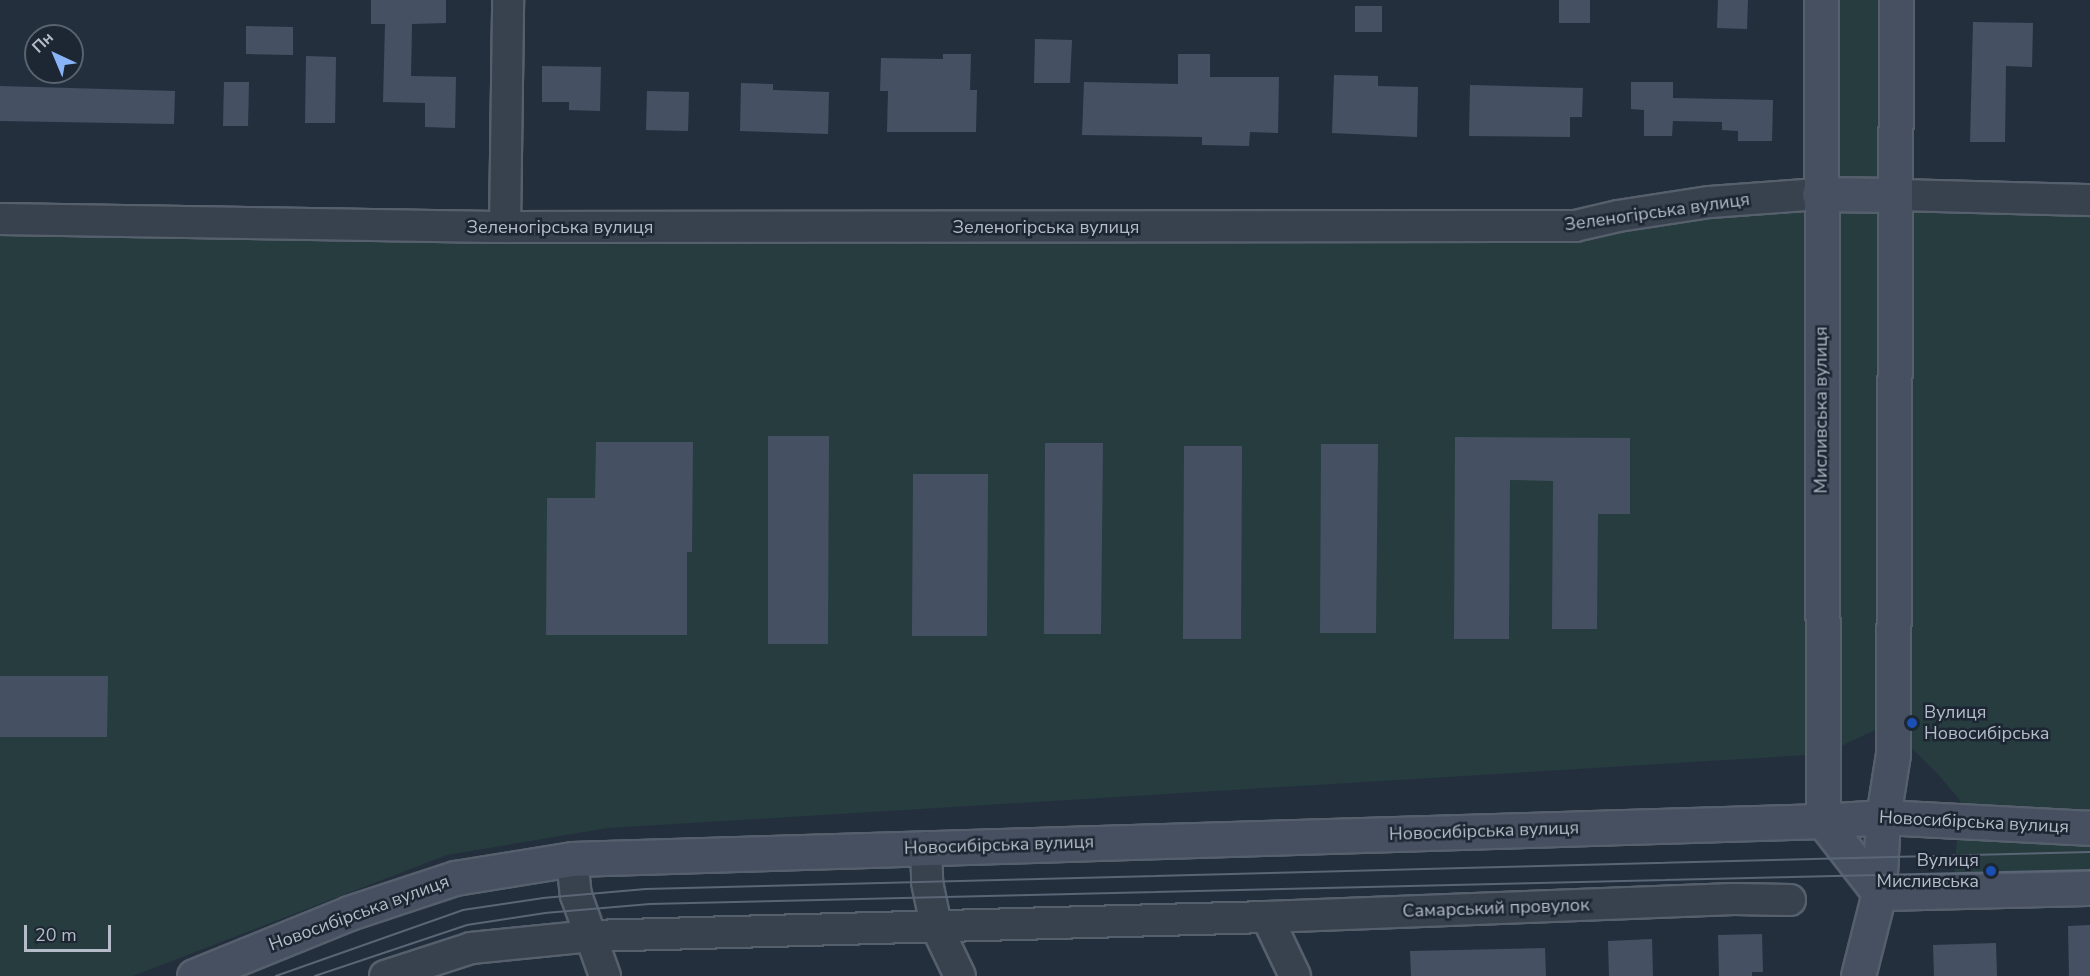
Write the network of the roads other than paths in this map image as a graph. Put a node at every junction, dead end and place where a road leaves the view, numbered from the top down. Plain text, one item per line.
1 (508, 0) edge
2 (1821, 0) edge
3 (1896, 0) edge
4 (1819, 194) junction
5 (1894, 195) junction
6 (2090, 200) edge
7 (0, 219) edge
8 (505, 227) junction
9 (1892, 758) junction
10 (1883, 816) junction
11 (1933, 819) junction
12 (1823, 821) junction
13 (2090, 828) edge
14 (926, 847) junction
15 (572, 859) junction
16 (2090, 888) edge
17 (1879, 893) junction
18 (1790, 900) dead end
19 (1266, 916) junction
20 (936, 926) junction
21 (591, 936) junction
22 (194, 976) edge
23 (385, 976) edge
24 (604, 976) edge
25 (960, 976) edge
26 (1295, 976) edge
27 (1858, 976) edge

1 - 8 street
2 - 4 main road, Мисливська вулиця
3 - 5 main road
4 - 5 main road, Зеленогірська вулиця
4 - 8 street, Зеленогірська вулиця
4 - 12 main road, Мисливська вулиця
5 - 6 street, Зеленогірська вулиця
5 - 9 main road
7 - 8 street, Зеленогірська вулиця
9 - 10 main road
9 - 11 main road
10 - 11 main road, Новосибірська вулиця
10 - 12 main road, Новосибірська вулиця
10 - 17 main road
11 - 13 main road, Новосибірська вулиця
12 - 14 main road, Новосибірська вулиця
12 - 17 main road
14 - 15 main road, Новосибірська вулиця
14 - 20 street
15 - 21 street
15 - 22 main road, Новосибірська вулиця
16 - 17 main road
17 - 27 main road
18 - 19 street, Самарський провулок
19 - 20 street
19 - 26 street
20 - 21 street
20 - 25 street
21 - 23 street
21 - 24 street

